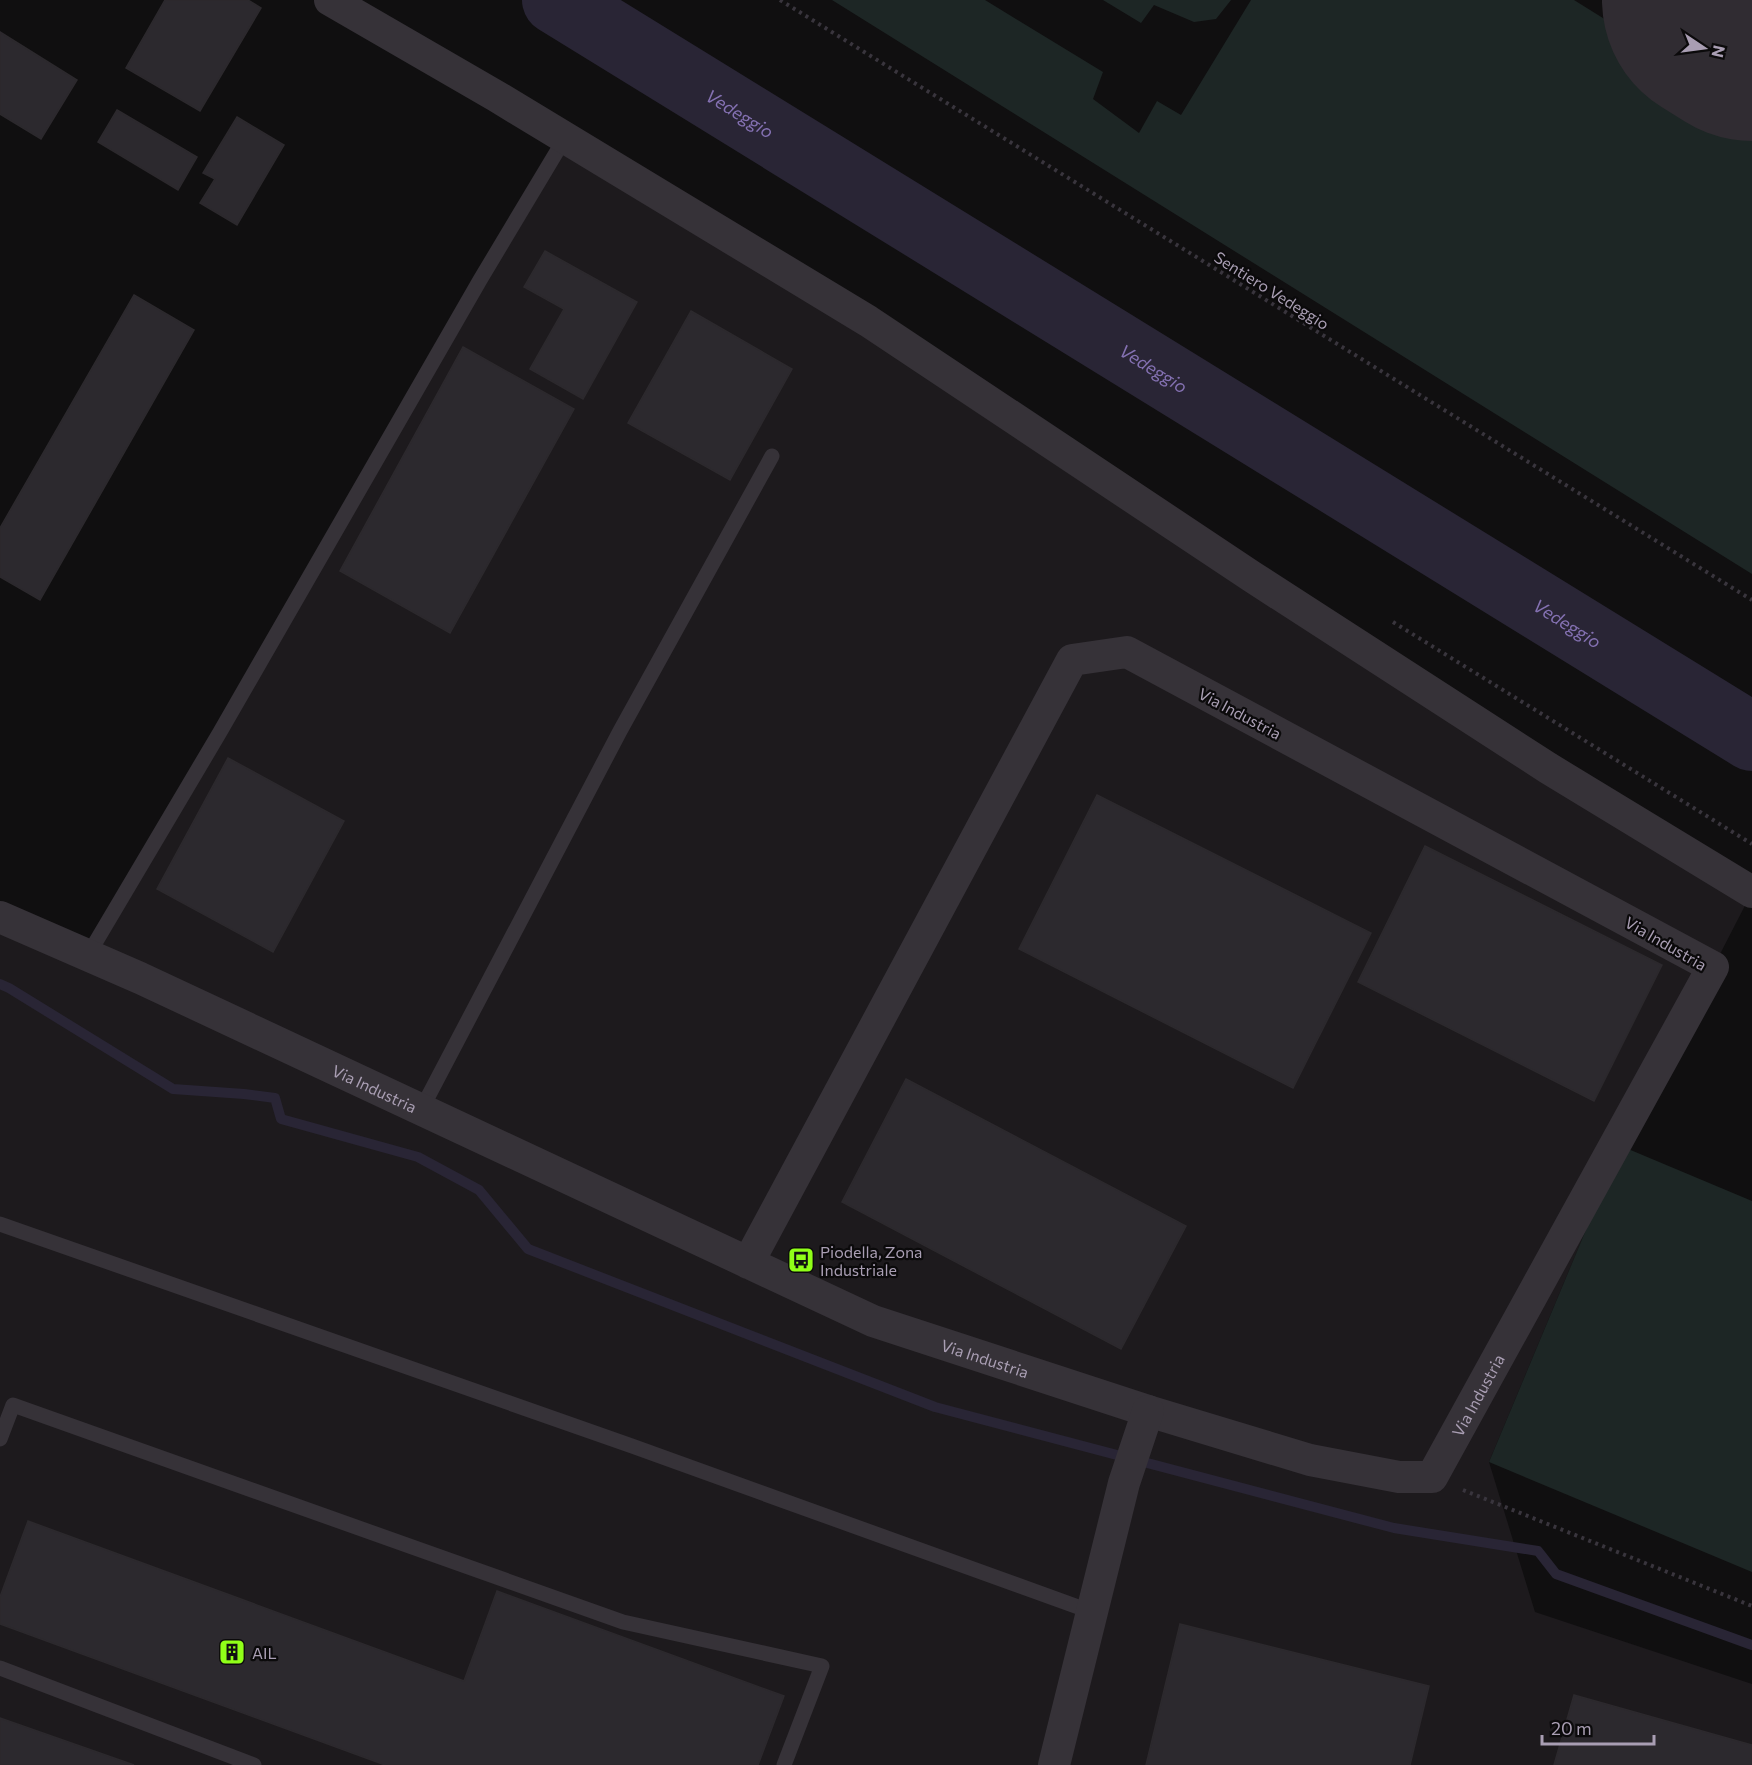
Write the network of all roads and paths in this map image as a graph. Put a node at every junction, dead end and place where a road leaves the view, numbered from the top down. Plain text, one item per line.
1 (330, 0) edge
2 (780, 0) edge
3 (565, 138) junction
4 (772, 456) dead end
5 (1752, 600) edge
6 (1752, 892) edge
7 (0, 917) edge
8 (88, 955) junction
9 (421, 1110) junction
10 (0, 1224) edge
11 (748, 1263) junction
12 (1148, 1411) junction
13 (0, 1439) edge
14 (1432, 1477) junction
15 (1752, 1606) edge
16 (1092, 1612) junction
17 (0, 1668) edge
18 (254, 1765) edge
19 (784, 1765) edge
20 (1054, 1765) edge

1 - 3 street
2 - 5 path, Sentiero Vedeggio
3 - 6 street
3 - 8 lane
4 - 9 lane
7 - 8 street, Via Industria
8 - 9 street, Via Industria
9 - 11 street, Via Industria
10 - 16 lane
11 - 12 street, Via Industria
11 - 14 street, Via Industria
12 - 14 street, Via Industria
12 - 16 street
13 - 19 lane
14 - 15 path
16 - 20 street
17 - 18 lane

